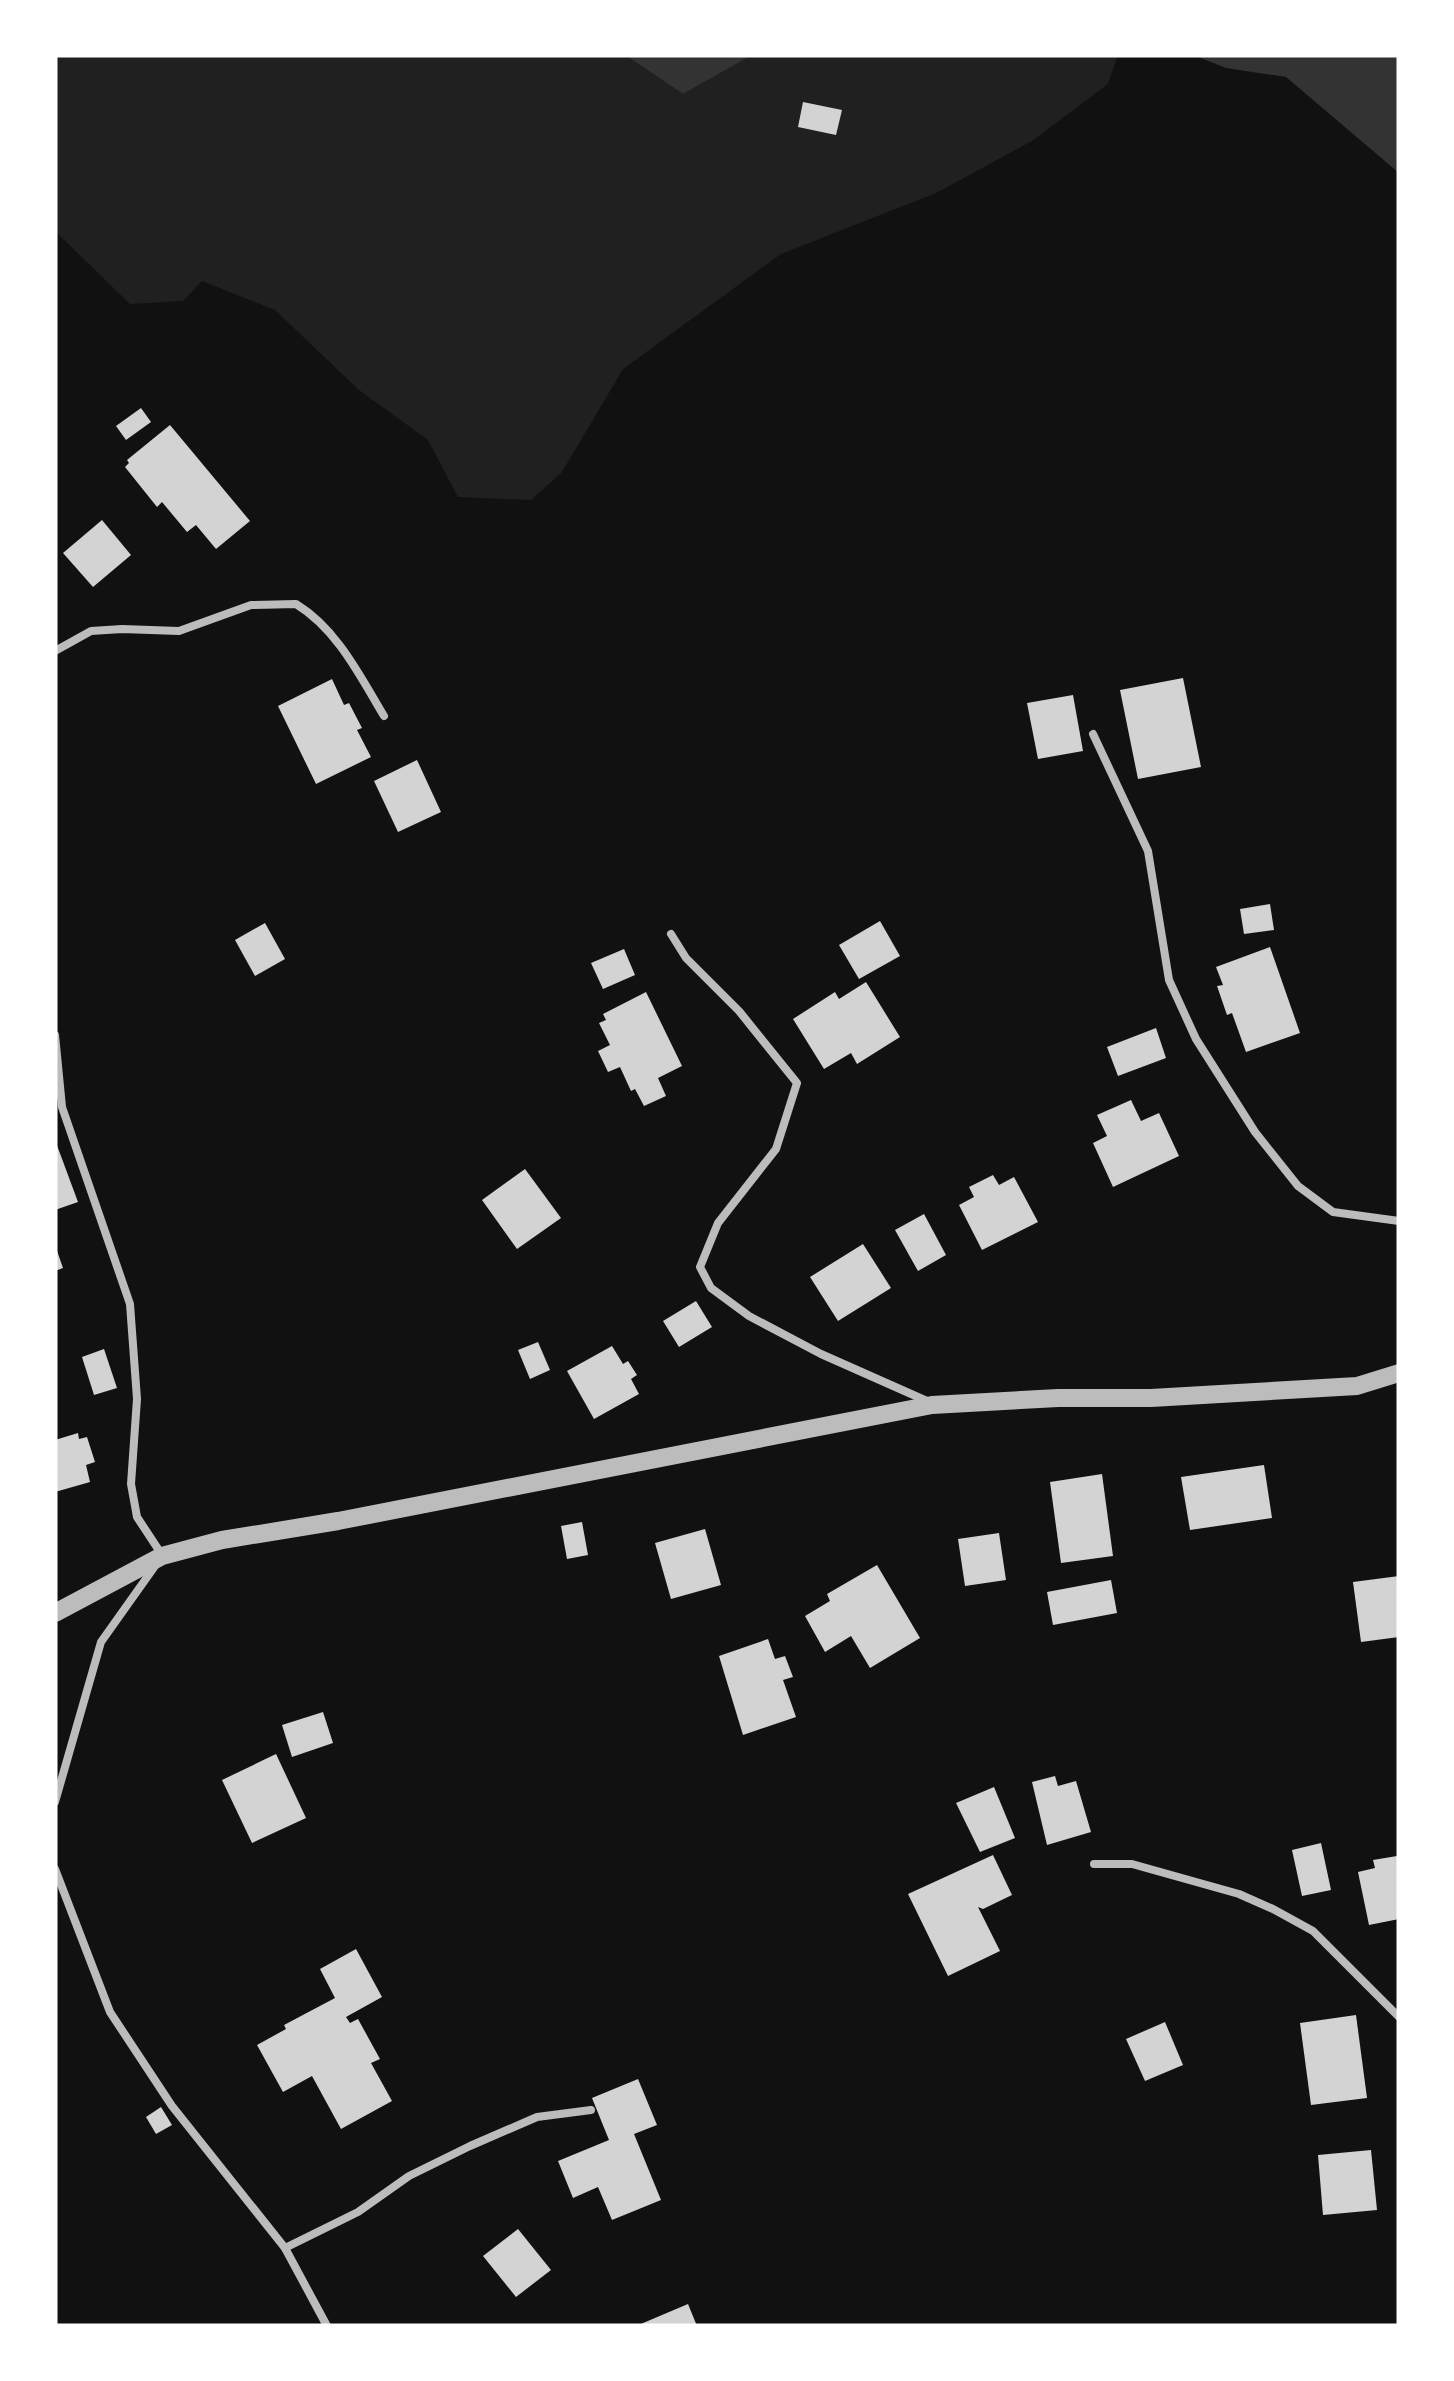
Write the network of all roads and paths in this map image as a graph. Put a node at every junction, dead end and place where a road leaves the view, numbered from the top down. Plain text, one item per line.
1 (55, 651) edge
2 (384, 716) dead end
3 (1094, 734) dead end
4 (671, 934) dead end
5 (55, 1035) edge
6 (58, 1105) edge
7 (1399, 1221) edge
8 (1399, 1372) edge
9 (941, 1406) junction
10 (162, 1556) junction
11 (55, 1613) edge
12 (55, 1802) edge
13 (1094, 1864) dead end
14 (55, 1869) edge
15 (1399, 2017) edge
16 (591, 2110) dead end
17 (285, 2248) junction
18 (326, 2326) edge

1 - 2 lane
3 - 7 lane
4 - 9 lane
5 - 6 lane
6 - 10 lane
8 - 9 street
9 - 10 street
10 - 11 street
10 - 12 lane
13 - 15 lane
14 - 17 lane
16 - 17 lane
17 - 18 lane

